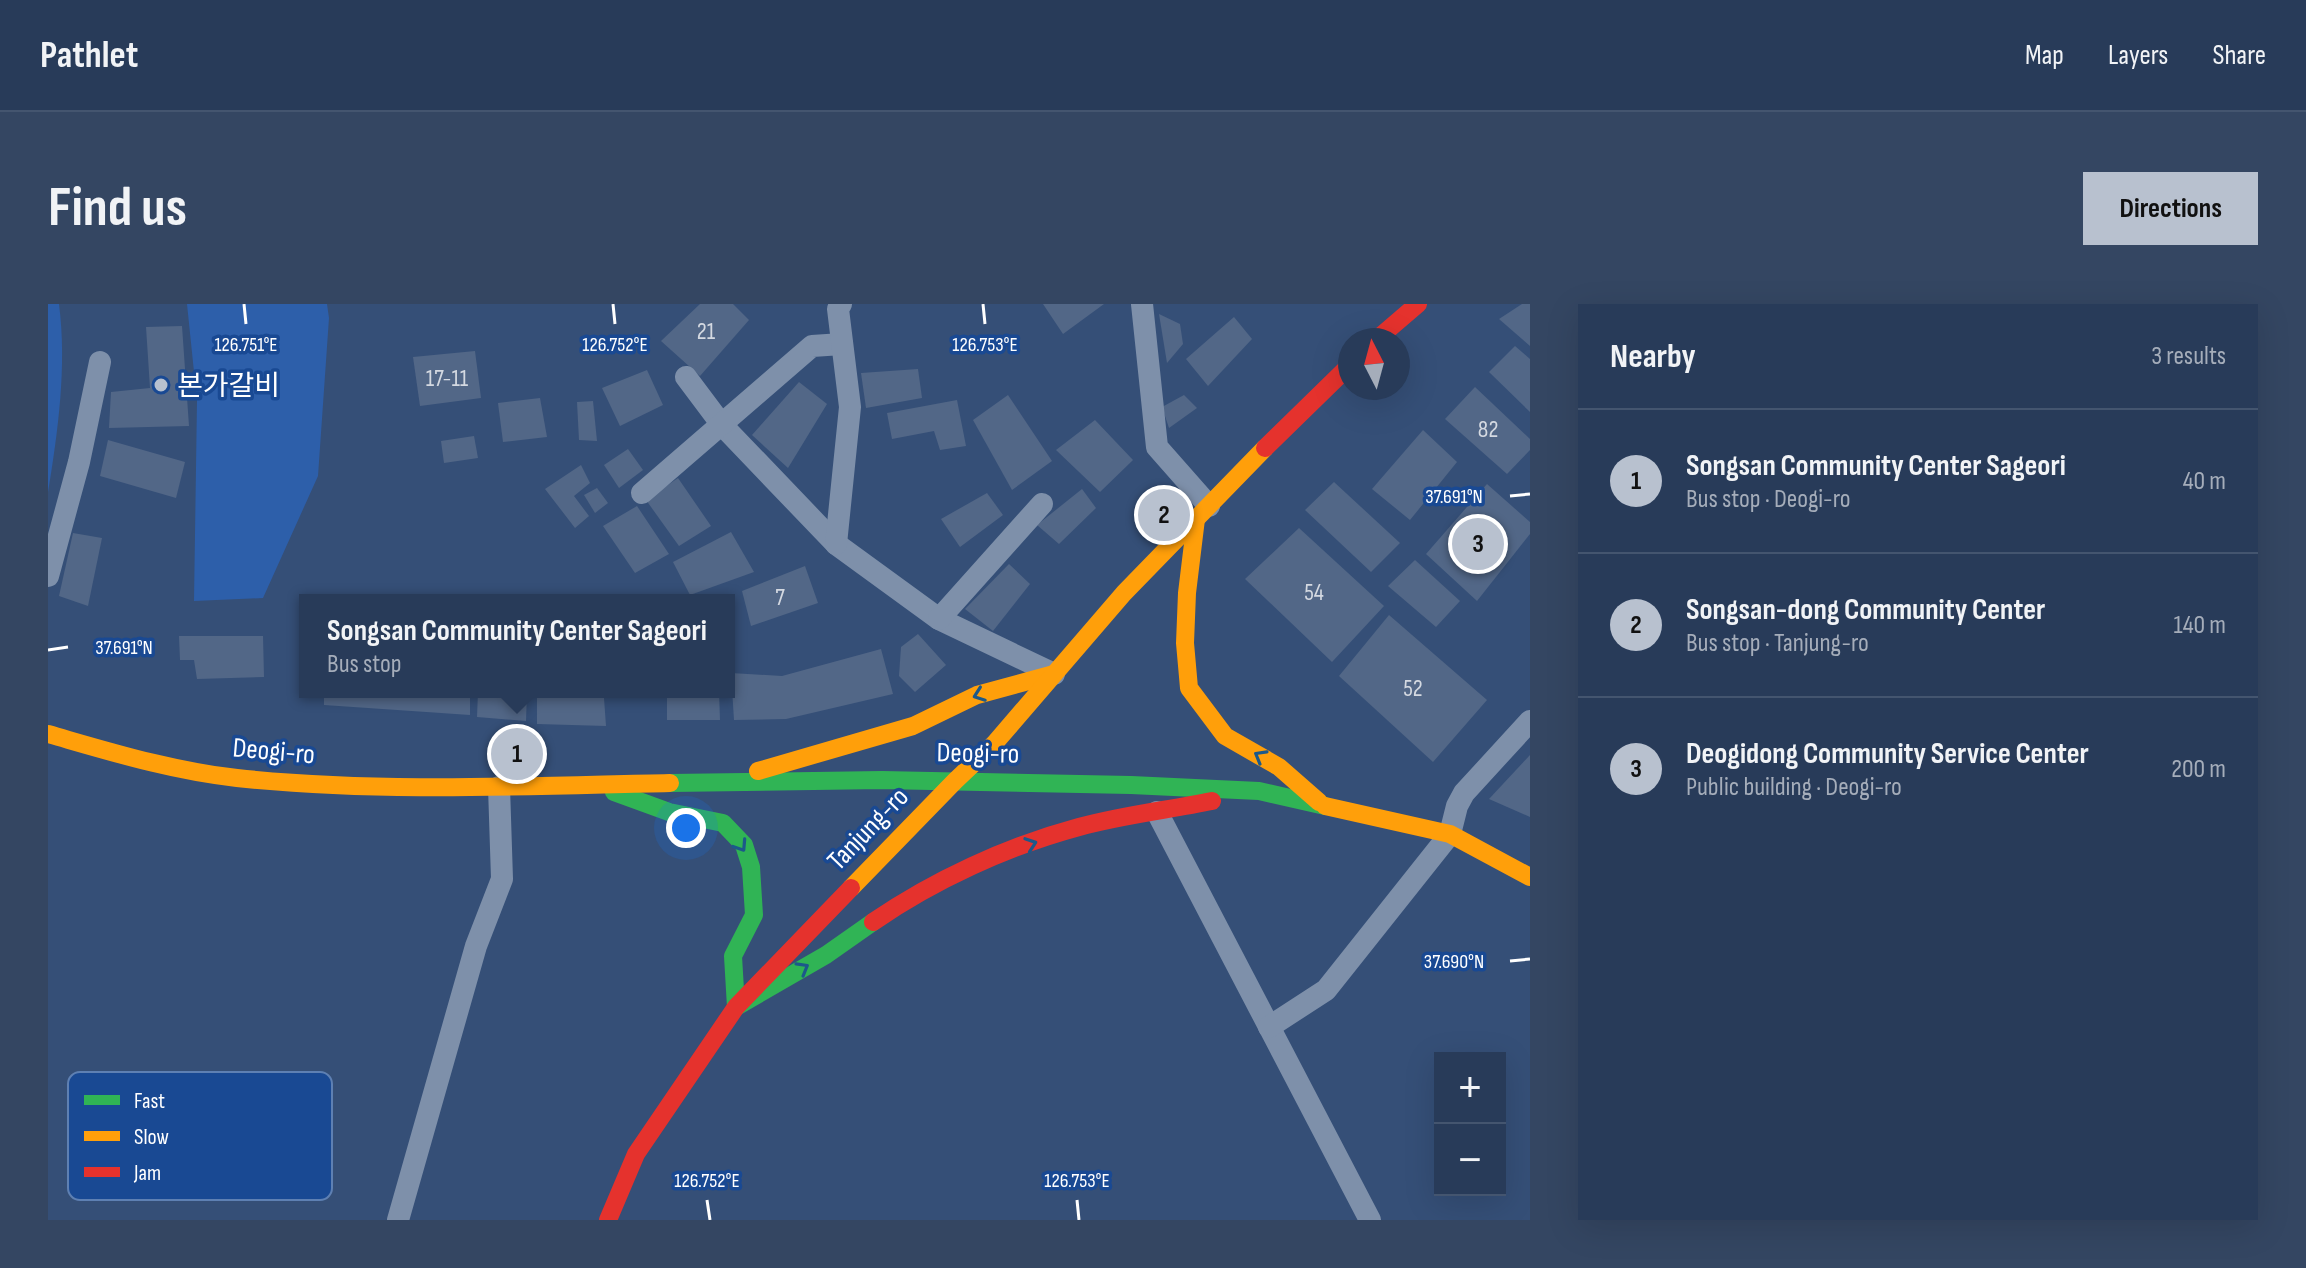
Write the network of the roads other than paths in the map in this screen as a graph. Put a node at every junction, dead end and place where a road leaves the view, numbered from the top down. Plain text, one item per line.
1 (841, 304) edge
2 (1142, 304) edge
3 (1418, 304) edge
4 (1390, 328) edge
5 (842, 344) junction
6 (100, 362) dead end
7 (686, 377) dead end
8 (1338, 377) edge
9 (722, 425) junction
10 (642, 493) dead end
11 (1042, 504) dead end
12 (1202, 512) junction
13 (836, 544) junction
14 (48, 576) edge
15 (939, 619) junction
16 (1054, 674) junction
17 (1530, 721) edge
18 (48, 734) edge
19 (955, 781) junction
20 (714, 784) junction
21 (596, 785) junction
22 (499, 787) junction
23 (1259, 791) junction
24 (1321, 804) junction
25 (1157, 812) junction
26 (1450, 834) junction
27 (1530, 877) edge
28 (736, 1007) junction
29 (1269, 1027) junction
30 (398, 1220) edge
31 (608, 1220) edge
32 (1370, 1220) edge

1 - 5 street
2 - 12 street
3 - 4 main road
5 - 9 street
5 - 13 street
6 - 14 street
7 - 9 street
8 - 12 main road, Tanjung-ro
9 - 10 street
9 - 13 street
11 - 15 street
12 - 16 main road, Tanjung-ro
24 -> 12 main road
13 - 15 street
15 - 16 street
16 - 19 main road, Tanjung-ro
16 -> 20 main road
17 - 26 street
18 - 22 main road, Deogi-ro
19 - 20 main road, Deogi-ro
19 - 23 main road, Deogi-ro
19 - 28 main road, Tanjung-ro
20 - 21 main road, Deogi-ro
21 - 22 main road, Deogi-ro
21 -> 28 main road
22 - 30 street
23 - 24 main road, Deogi-ro
23 - 25 main road
24 - 26 main road, Deogi-ro
28 -> 25 main road
25 - 29 street
26 - 27 main road, Deogi-ro
26 - 29 street
28 - 31 main road, Tanjung-ro
29 - 32 street

